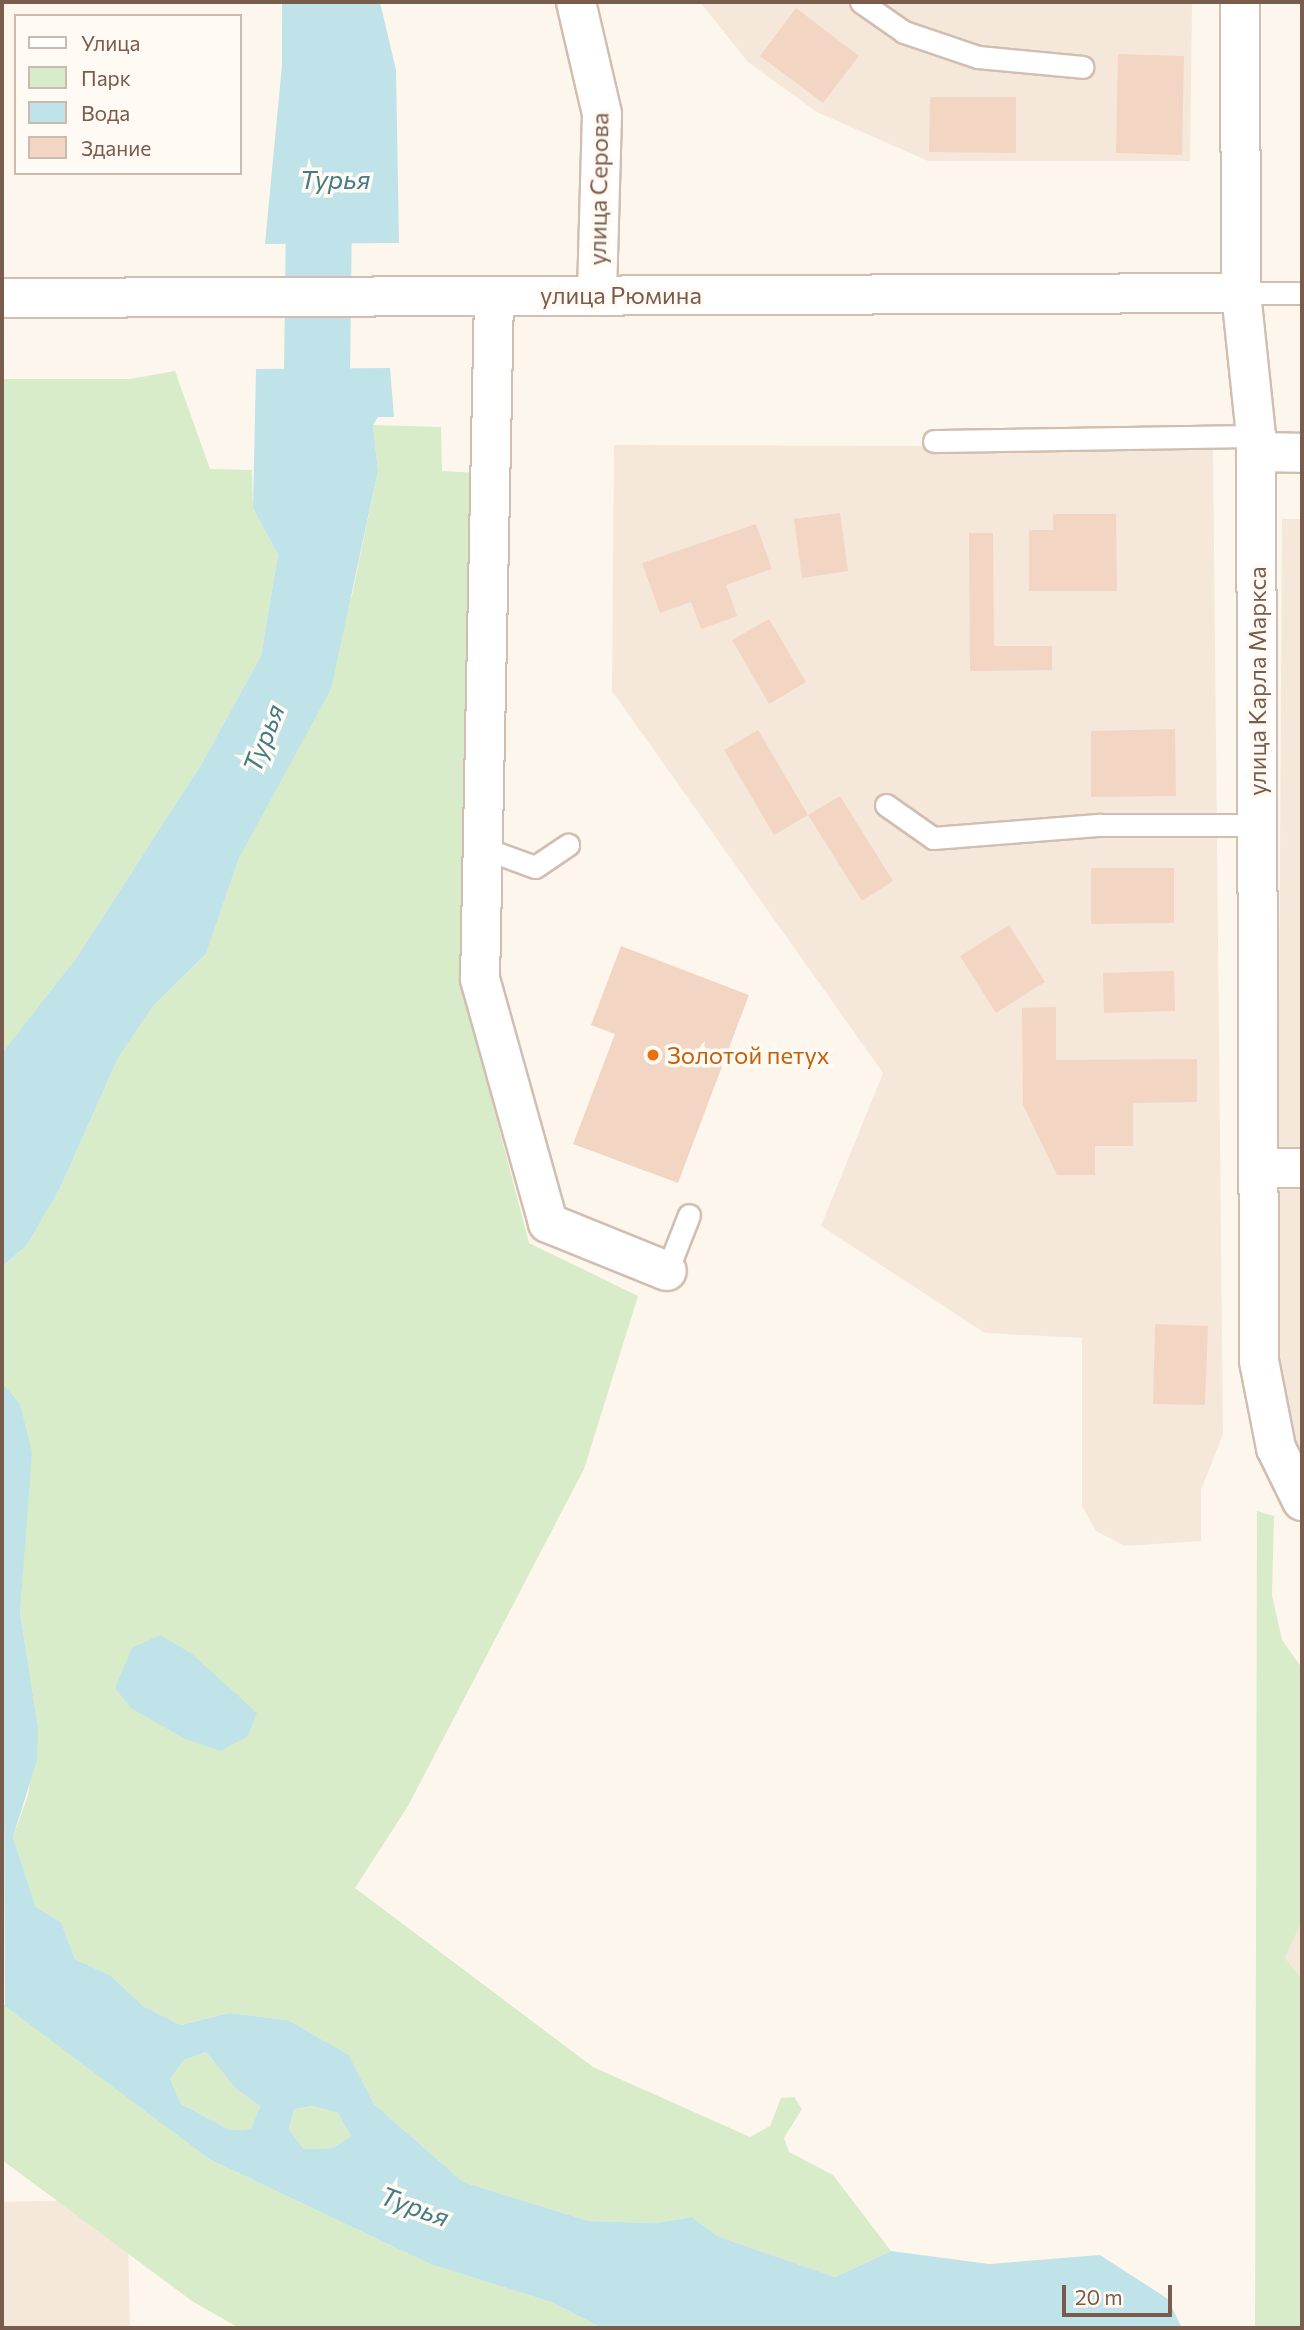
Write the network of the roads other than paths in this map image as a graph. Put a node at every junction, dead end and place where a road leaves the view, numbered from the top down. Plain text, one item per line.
1 (576, 2) edge
2 (861, 2) edge
3 (1240, 2) edge
4 (1083, 66) dead end
5 (1241, 293) junction
6 (1302, 293) edge
7 (494, 296) junction
8 (597, 296) junction
9 (2, 298) edge
10 (934, 441) dead end
11 (1256, 444) junction
12 (1302, 453) edge
13 (886, 805) dead end
14 (1257, 825) junction
15 (568, 845) dead end
16 (483, 848) junction
17 (1258, 1168) junction
18 (1302, 1168) edge
19 (689, 1214) dead end
20 (667, 1271) joint
21 (1302, 1501) edge

1 - 8 street, улица Серова
2 - 4 lane
3 - 5 street, улица Карла Маркса
5 - 6 lane
5 - 8 street, улица Рюмина
5 - 11 street, улица Карла Маркса
7 - 8 street, улица Рюмина
7 - 9 street, улица Рюмина
7 - 16 street
10 - 11 lane
11 - 12 street
11 - 14 street, улица Карла Маркса
13 - 14 lane
14 - 17 street, улица Карла Маркса
15 - 16 lane
16 - 20 street
17 - 18 street
17 - 21 street, улица Карла Маркса
19 - 20 lane

